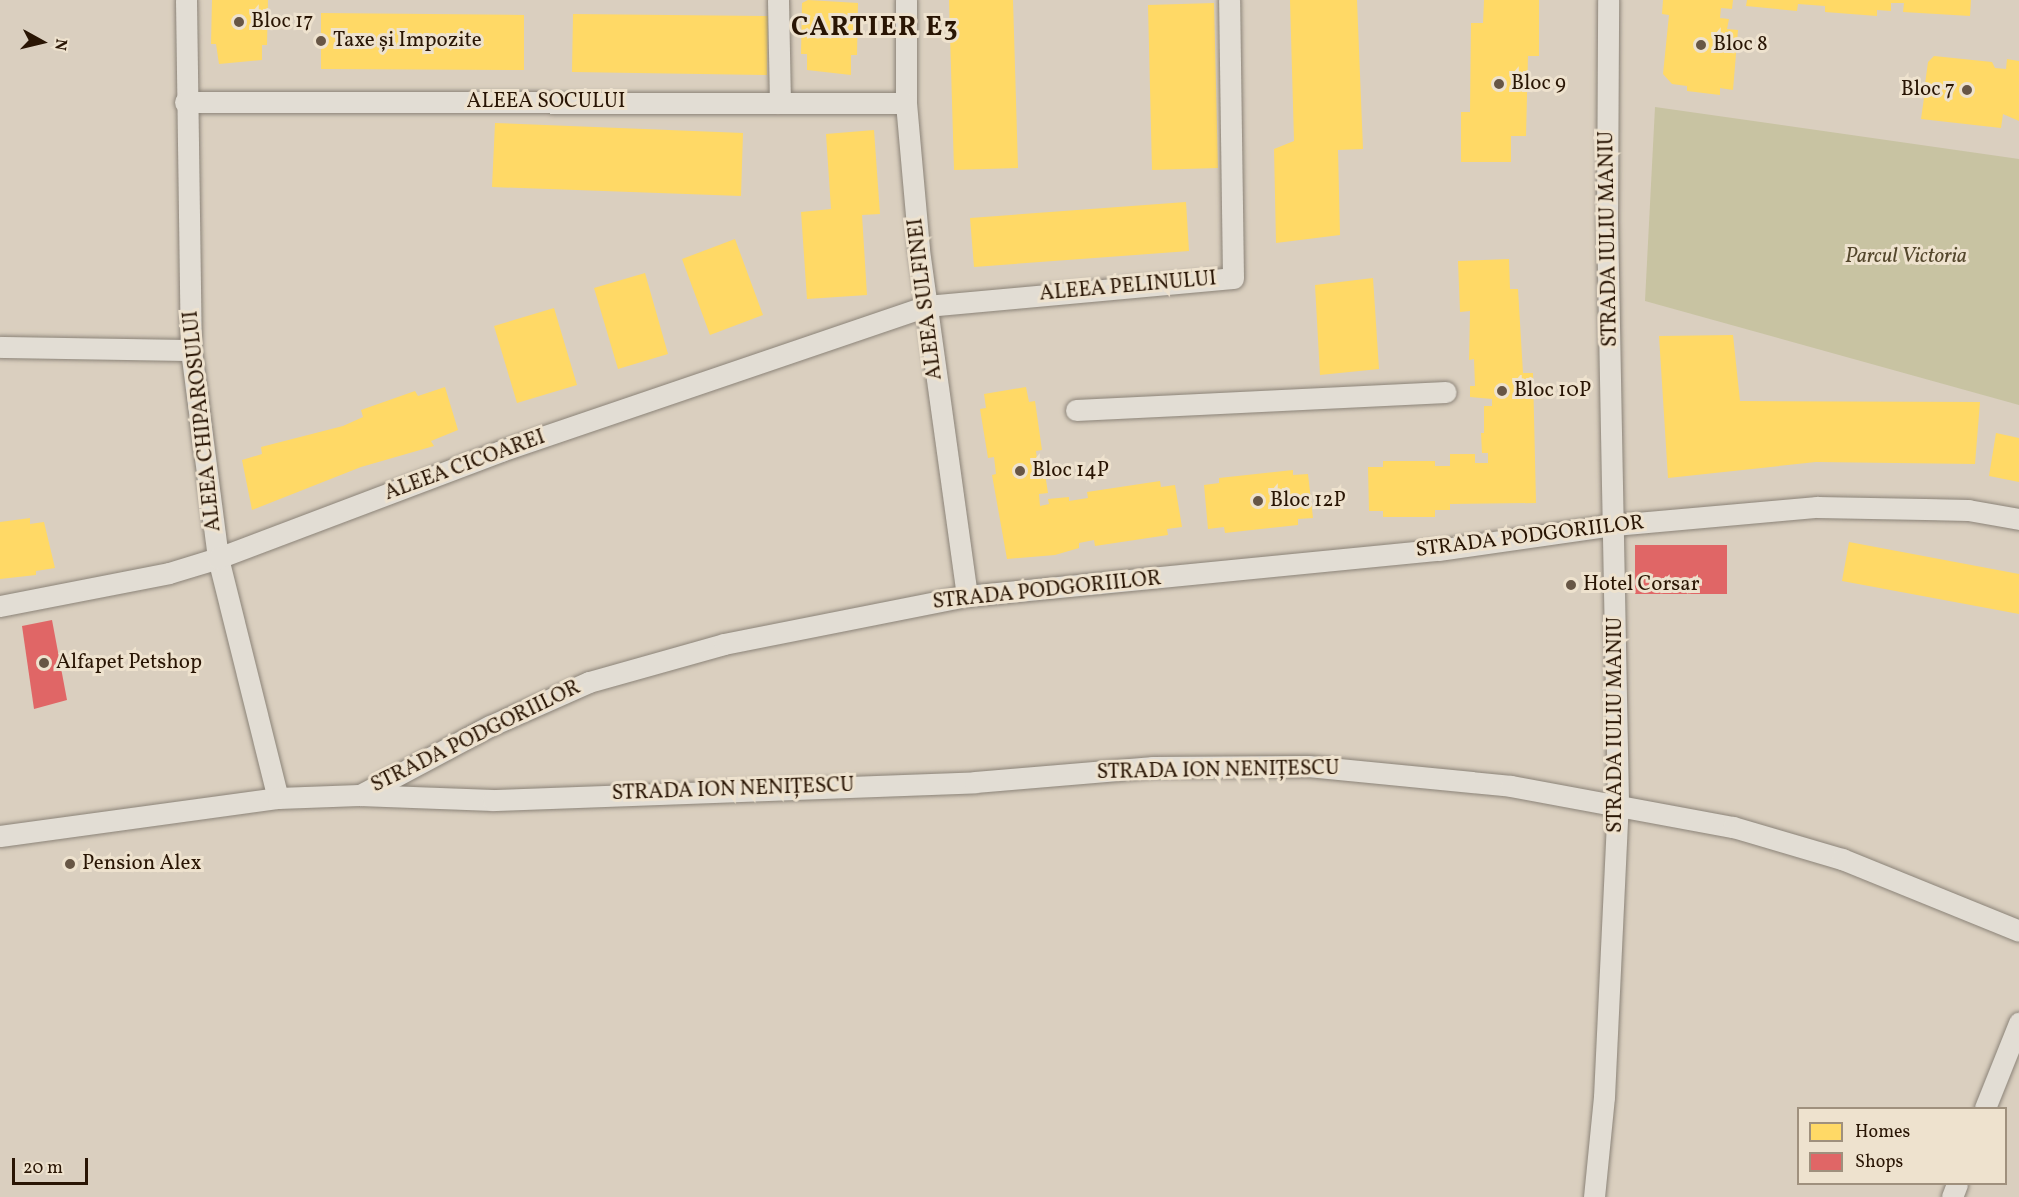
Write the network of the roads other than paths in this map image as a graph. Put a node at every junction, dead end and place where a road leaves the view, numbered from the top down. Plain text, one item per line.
1 (186, 0) edge
2 (778, 0) edge
3 (906, 0) edge
4 (1229, 0) edge
5 (1608, 0) edge
6 (185, 102) junction
7 (780, 103) junction
8 (906, 103) junction
9 (926, 306) junction
10 (0, 347) edge
11 (191, 350) junction
12 (1446, 392) dead end
13 (1076, 410) dead end
14 (2019, 519) edge
15 (1614, 525) junction
16 (218, 558) junction
17 (967, 596) junction
18 (0, 606) edge
19 (359, 795) junction
20 (278, 798) junction
21 (1618, 803) junction
22 (0, 836) edge
23 (2019, 931) edge
24 (2019, 1023) edge
25 (1985, 1107) edge
26 (1594, 1197) edge

1 - 6 street, ALEEA CHIPAROSULUI
2 - 7 street
3 - 8 street, ALEEA SULFINEI
4 - 9 street, ALEEA PELINULUI
5 - 15 street, STRADA IULIU MANIU
6 - 7 street, ALEEA SOCULUI
6 - 11 street, ALEEA CHIPAROSULUI
7 - 8 street, ALEEA SOCULUI
8 - 9 street, ALEEA SULFINEI
9 - 16 street, ALEEA CICOAREI
9 - 17 street, ALEEA SULFINEI
10 - 11 street
11 - 16 street, ALEEA CHIPAROSULUI
12 - 13 street
14 - 15 street, STRADA PODGORIILOR
15 - 17 street, STRADA PODGORIILOR
15 - 21 street, STRADA IULIU MANIU
16 - 18 street, ALEEA CICOAREI
16 - 20 street, ALEEA CHIPAROSULUI
17 - 19 street, STRADA PODGORIILOR
19 - 20 street, STRADA PODGORIILOR
19 - 21 street, STRADA ION NENIȚESCU
20 - 22 street, STRADA PODGORIILOR
21 - 23 street, STRADA ION NENIȚESCU
21 - 26 street, STRADA IULIU MANIU
24 - 25 street

